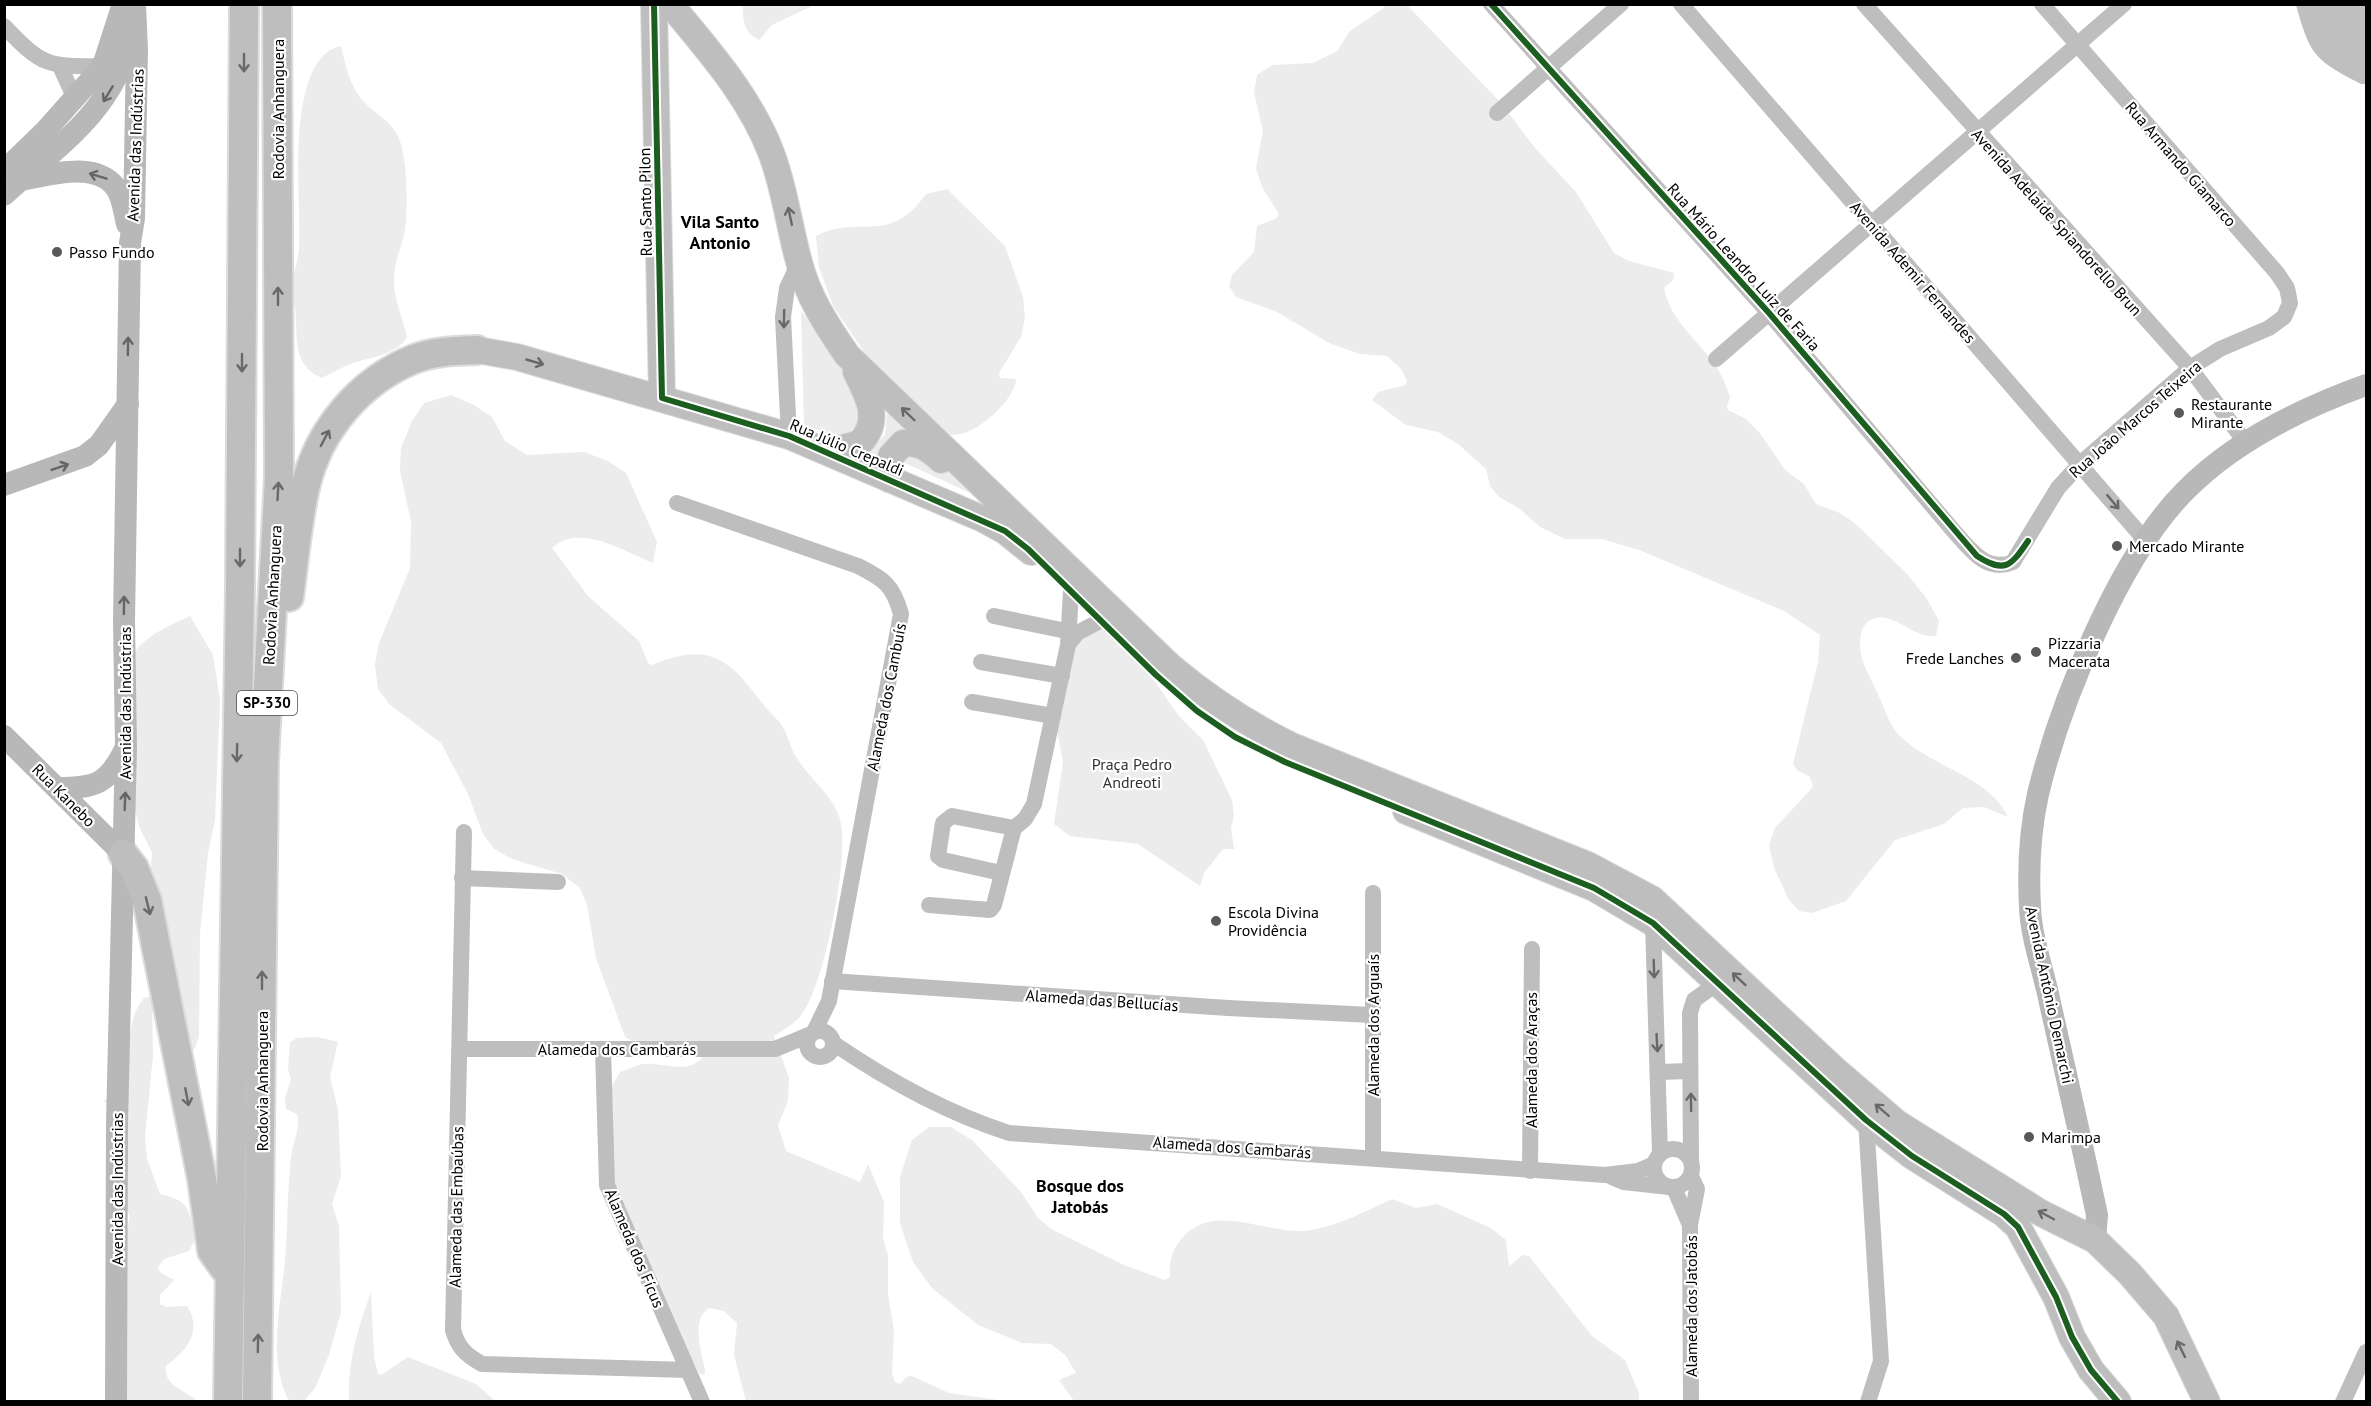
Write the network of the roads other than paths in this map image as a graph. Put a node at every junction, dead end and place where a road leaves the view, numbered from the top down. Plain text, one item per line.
1 (244, 4) edge
2 (276, 4) edge
3 (654, 4) edge
4 (670, 4) edge
5 (1491, 4) edge
6 (1621, 4) edge
7 (1681, 4) edge
8 (1864, 4) edge
9 (2042, 4) edge
10 (2124, 4) edge
11 (131, 9) edge
12 (4, 26) edge
13 (693, 32) junction
14 (2077, 45) junction
15 (655, 48) junction
16 (60, 66) junction
17 (103, 66) junction
18 (1547, 69) junction
19 (75, 99) junction
20 (1497, 113) dead end
21 (1976, 133) junction
22 (54, 137) junction
23 (10, 182) edge
24 (1872, 224) junction
25 (130, 243) junction
26 (799, 263) junction
27 (1769, 313) junction
28 (2269, 328) joint
29 (477, 350) joint
30 (847, 355) junction
31 (1716, 359) dead end
32 (2190, 368) junction
33 (2367, 385) edge
34 (663, 398) junction
35 (128, 404) junction
36 (789, 436) junction
37 (2246, 443) junction
38 (829, 452) junction
39 (2081, 464) junction
40 (889, 479) junction
41 (4, 485) edge
42 (677, 503) dead end
43 (1010, 513) junction
44 (2145, 540) junction
45 (2028, 541) joint
46 (1071, 591) junction
47 (994, 616) dead end
48 (1100, 621) junction
49 (1070, 636) junction
50 (981, 662) dead end
51 (1062, 676) junction
52 (972, 702) dead end
53 (1053, 716) junction
54 (4, 736) edge
55 (126, 747) junction
56 (264, 762) junction
57 (58, 788) junction
58 (1014, 828) junction
59 (464, 832) dead end
60 (123, 854) junction
61 (1001, 873) junction
62 (462, 878) junction
63 (558, 882) dead end
64 (1373, 893) dead end
65 (929, 905) dead end
66 (1653, 923) junction
67 (1532, 949) dead end
68 (832, 981) junction
69 (1716, 984) junction
70 (828, 1001) junction
71 (1372, 1015) junction
72 (812, 1034) junction
73 (832, 1040) junction
74 (460, 1049) junction
75 (775, 1049) junction
76 (603, 1050) junction
77 (816, 1056) junction
78 (872, 1070) junction
79 (1690, 1071) junction
80 (1658, 1072) junction
81 (1866, 1120) junction
82 (1373, 1158) junction
83 (1657, 1159) junction
84 (1691, 1168) junction
85 (1530, 1171) junction
86 (1605, 1175) junction
87 (1672, 1187) junction
88 (1690, 1225) junction
89 (2095, 1240) junction
90 (231, 1279) junction
91 (2367, 1352) edge
92 (687, 1370) junction
93 (116, 1401) edge
94 (228, 1401) edge
95 (257, 1401) edge
96 (702, 1401) edge
97 (1691, 1401) edge
98 (1868, 1401) edge
99 (2118, 1401) edge
100 (2207, 1401) edge
101 (2343, 1401) edge

1 -> 90 highway, Rodovia Anhanguera / SP-330
56 -> 2 highway, Rodovia Anhanguera / SP-330
3 - 15 main road, Rua Santo Pilon
4 - 13 main road
5 - 18 street, Rua Mário Leandro Luiz de Faria
6 - 18 street
7 - 24 street, Avenida Ademir Fernandes
8 - 21 street, Avenida Adelaide Spiandorello Brun
9 - 14 street, Rua Armando Giamarco
10 - 14 street
11 - 17 street
11 -> 22 street
11 - 25 street, Avenida das Indústrias
12 - 16 street
13 - 15 main road
26 -> 13 main road
14 - 21 street
14 - 28 street, Rua Armando Giamarco
15 - 34 main road, Rua Santo Pilon
16 - 17 street
16 - 19 street
17 - 19 street
18 - 20 street
18 - 27 street, Rua Mário Leandro Luiz de Faria
19 - 22 street
21 - 24 street
21 - 32 street, Avenida Adelaide Spiandorello Brun
22 - 23 street
25 -> 23 street
24 - 27 street
24 - 39 street, Avenida Ademir Fernandes
35 -> 25 street, Avenida das Indústrias
26 - 30 main road
26 -> 36 street
27 - 31 street
27 - 45 street, Rua Mário Leandro Luiz de Faria
28 - 32 street, Rua João Marcos Teixeira
29 -> 34 main road, Rua Júlio Crepaldi
56 -> 29 highway
30 - 38 main road
43 -> 30 main road
32 - 37 street, Avenida Adelaide Spiandorello Brun
32 - 39 street, Rua João Marcos Teixeira
33 - 37 street, Avenida Antônio Demarchi
34 - 36 main road, Rua Júlio Crepaldi
41 -> 35 street
55 -> 35 street, Avenida das Indústrias
36 - 38 main road, Rua Júlio Crepaldi
37 - 44 street, Avenida Antônio Demarchi
38 - 40 main road, Rua Júlio Crepaldi
39 -> 44 street, Avenida Ademir Fernandes
39 - 45 street, Rua João Marcos Teixeira
40 - 43 main road
40 - 46 main road, Rua Júlio Crepaldi
42 - 68 street, Alameda dos Cambuís
89 -> 43 main road
44 - 89 street, Avenida Antônio Demarchi
46 - 48 main road, Rua Júlio Crepaldi
46 - 49 street
47 - 49 street
48 - 49 street
48 - 66 main road, Rua Júlio Crepaldi
49 - 51 street
50 - 51 street
51 - 53 street
52 - 53 street
53 - 58 street
54 - 57 street, Rua Kanebo
55 - 57 street
60 -> 55 street, Avenida das Indústrias
95 -> 56 highway, Rodovia Anhanguera / SP-330
57 - 60 street, Rua Kanebo
58 - 61 street
58 - 61 street
59 - 62 street, Alameda das Embaúbas
60 -> 90 highway
60 - 93 street, Avenida das Indústrias
61 - 65 street
62 - 63 street
62 - 74 street, Alameda das Embaúbas
64 - 71 street, Alameda dos Arguaís
66 - 69 main road, Rua Júlio Crepaldi
66 -> 80 street
67 - 85 street, Alameda dos Araças
68 - 70 street, Alameda dos Cambuís
68 - 71 street, Alameda das Bellucías
69 - 79 street, Alameda dos Jatobás
69 - 81 main road, Rua Júlio Crepaldi
70 - 72 street, Alameda dos Cambuís
70 - 73 street, Alameda dos Cambuís
71 - 82 street, Alameda dos Arguaís
72 - 73 street
72 - 75 street, Alameda dos Cambarás
72 - 77 street
73 - 77 street
73 - 78 street, Alameda dos Cambarás
74 - 76 street, Alameda dos Cambarás
74 - 92 street, Alameda das Embaúbas
75 - 76 street, Alameda dos Cambarás
75 - 77 street, Alameda dos Cambarás
76 - 92 street, Alameda dos Fícus
77 - 78 street, Alameda dos Cambarás
78 - 82 street, Alameda dos Cambarás
79 - 80 street
84 -> 79 street, Alameda dos Jatobás
80 - 83 street
81 - 98 street
81 - 99 main road, Rua Júlio Crepaldi
82 - 85 street, Alameda dos Cambarás
83 - 84 street
83 - 86 street, Alameda dos Cambarás
83 - 87 street
84 - 87 street
84 - 88 street, Alameda dos Jatobás
85 - 86 street, Alameda dos Cambarás
86 - 87 street, Alameda dos Cambarás
87 - 88 street
88 - 97 street, Alameda dos Jatobás
100 -> 89 main road
90 - 94 highway, Rodovia Anhanguera / SP-330
91 - 101 street
92 - 96 street, Alameda dos Fícus

